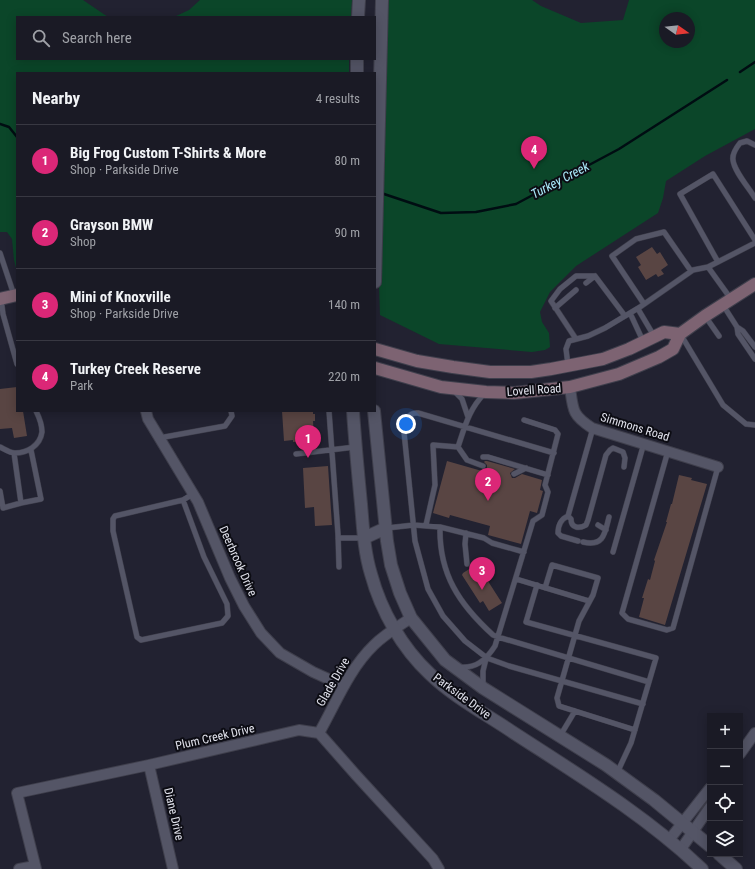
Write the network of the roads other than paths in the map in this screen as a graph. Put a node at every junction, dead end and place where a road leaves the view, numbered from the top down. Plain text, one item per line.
1 (359, 0) edge
2 (382, 0) edge
3 (358, 16) edge
4 (357, 60) edge
5 (357, 72) edge
6 (755, 145) edge
7 (755, 198) edge
8 (376, 237) edge
9 (755, 240) edge
10 (755, 243) edge
11 (0, 253) edge
12 (718, 262) junction
13 (708, 267) junction
14 (691, 271) junction
15 (595, 276) junction
16 (586, 283) dead end
17 (755, 284) edge
18 (576, 290) dead end
19 (16, 296) edge
20 (0, 299) edge
21 (727, 302) junction
22 (644, 304) junction
23 (555, 308) junction
24 (638, 309) junction
25 (628, 315) junction
26 (705, 316) junction
27 (737, 327) junction
28 (680, 334) junction
29 (719, 336) dead end
30 (576, 339) junction
31 (649, 340) junction
32 (755, 347) edge
33 (376, 349) edge
34 (755, 359) edge
35 (16, 361) edge
36 (568, 366) junction
37 (376, 368) edge
38 (570, 387) junction
39 (451, 388) junction
40 (486, 392) junction
41 (36, 412) edge
42 (146, 412) edge
43 (231, 412) edge
44 (329, 412) edge
45 (353, 412) edge
46 (374, 412) edge
47 (468, 417) junction
48 (524, 420) dead end
49 (755, 425) edge
50 (465, 426) junction
51 (594, 428) junction
52 (159, 438) junction
53 (644, 443) junction
54 (0, 447) edge
55 (356, 447) junction
56 (458, 447) junction
57 (31, 450) junction
58 (332, 450) junction
59 (668, 451) junction
60 (14, 453) junction
61 (554, 453) junction
62 (296, 454) dead end
63 (483, 457) dead end
64 (483, 466) dead end
65 (624, 467) dead end
66 (718, 467) joint
67 (526, 468) junction
68 (514, 474) dead end
69 (548, 475) junction
70 (0, 491) edge
71 (194, 494) junction
72 (183, 500) junction
73 (22, 503) junction
74 (568, 516) junction
75 (609, 517) dead end
76 (588, 520) junction
77 (414, 525) junction
78 (426, 525) junction
79 (440, 527) junction
80 (386, 528) junction
81 (606, 530) junction
82 (466, 533) junction
83 (338, 538) junction
84 (364, 538) junction
85 (524, 552) junction
86 (613, 552) dead end
87 (468, 564) dead end
88 (339, 567) dead end
89 (516, 578) junction
90 (537, 585) junction
91 (545, 588) junction
92 (589, 601) junction
93 (411, 618) junction
94 (394, 630) junction
95 (575, 636) junction
96 (498, 638) junction
97 (487, 658) junction
98 (568, 658) junction
99 (452, 665) junction
100 (562, 680) junction
101 (650, 682) junction
102 (344, 686) junction
103 (482, 688) junction
104 (643, 704) junction
105 (575, 711) junction
106 (635, 730) junction
107 (319, 733) junction
108 (755, 733) edge
109 (560, 736) junction
110 (743, 750) edge
111 (149, 765) junction
112 (617, 773) junction
113 (707, 792) edge
114 (707, 811) edge
115 (683, 823) junction
116 (693, 832) junction
117 (669, 840) junction
118 (707, 844) edge
119 (681, 849) junction
120 (722, 857) edge
121 (35, 867) edge
122 (19, 869) edge
123 (173, 869) edge
124 (439, 869) edge
125 (702, 869) edge
126 (736, 869) edge

1 - 3 street
2 - 8 street
4 - 5 street
6 - 7 lane
9 - 12 lane
10 - 12 lane
11 - 19 lane
12 - 13 lane
13 - 14 lane
13 - 21 lane
14 - 22 lane
14 - 22 lane
15 - 16 lane
15 - 23 lane
15 - 25 lane
17 - 21 main road, Lovell Road
18 - 23 lane
19 - 20 main road
20 - 35 lane
21 - 26 main road, Lovell Road
21 - 27 lane
22 - 24 lane
23 - 30 lane
24 - 25 lane
24 - 31 lane
25 - 30 lane
25 - 31 lane
26 - 28 main road, Lovell Road
26 - 29 lane
27 - 32 lane
27 - 34 lane
28 - 31 main road, Lovell Road
28 - 38 main road, Lovell Road
28 - 49 lane
30 - 36 lane
31 - 36 main road, Lovell Road
33 - 36 main road, Lovell Road
36 - 38 main road
37 - 39 main road, Lovell Road
38 - 40 main road, Lovell Road
38 - 51 street, Simmons Road
39 - 40 main road, Lovell Road
39 - 47 lane
40 - 47 lane
41 - 57 lane
42 - 52 street, Deerbrook Drive
43 - 52 lane
44 - 58 lane
45 - 55 street, Parkside Drive
46 - 80 street, Parkside Drive
47 - 50 lane
48 - 61 lane
50 - 56 lane
50 - 61 lane
50 - 77 lane
51 - 53 street, Simmons Road
51 - 74 lane
52 - 71 street, Deerbrook Drive
53 - 59 street, Simmons Road
53 - 86 lane
54 - 60 lane
55 - 58 lane
55 - 84 street, Parkside Drive
56 - 64 lane
56 - 78 lane
57 - 60 lane
57 - 73 lane
58 - 62 lane
58 - 83 lane
59 - 66 street, Simmons Road
59 - 66 lane
60 - 73 lane
61 - 69 lane
63 - 67 lane
65 - 76 lane
67 - 68 lane
67 - 69 lane
69 - 85 lane
70 - 73 lane
71 - 72 lane
71 - 102 street, Deerbrook Drive
72 - 72 lane
74 - 76 lane
74 - 81 lane
75 - 81 lane
76 - 81 lane
77 - 78 lane
77 - 80 lane
77 - 97 lane
78 - 79 lane
79 - 82 lane
79 - 96 lane
80 - 84 street
80 - 93 street, Parkside Drive
82 - 85 lane
82 - 87 lane
83 - 84 lane
83 - 88 lane
84 - 94 street, Parkside Drive
85 - 89 lane
89 - 90 lane
89 - 96 lane
90 - 91 lane
90 - 95 lane
91 - 92 lane
91 - 92 lane
92 - 95 lane
93 - 94 street, Glade Drive
93 - 99 street, Parkside Drive
94 - 102 street, Glade Drive
94 - 117 street, Parkside Drive
95 - 98 lane
95 - 101 lane
96 - 97 lane
96 - 98 lane
97 - 99 lane
97 - 100 lane
97 - 103 lane
98 - 100 lane
98 - 101 lane
99 - 103 street, Parkside Drive
100 - 104 lane
100 - 105 lane
101 - 104 lane
102 - 107 street, Glade Drive
103 - 109 street, Parkside Drive
104 - 106 lane
105 - 106 lane
105 - 109 lane
106 - 112 lane
107 - 111 street, Plum Creek Drive
107 - 124 street
108 - 110 street
109 - 112 street, Parkside Drive
111 - 121 street, Plum Creek Drive
111 - 123 street, Diane Drive
112 - 115 street, Parkside Drive
113 - 115 street
114 - 116 street
115 - 116 street, Parkside Drive
115 - 117 street
116 - 118 street, Parkside Drive
116 - 119 street
117 - 119 street, Parkside Drive
119 - 125 street, Parkside Drive
120 - 126 street
121 - 122 street

